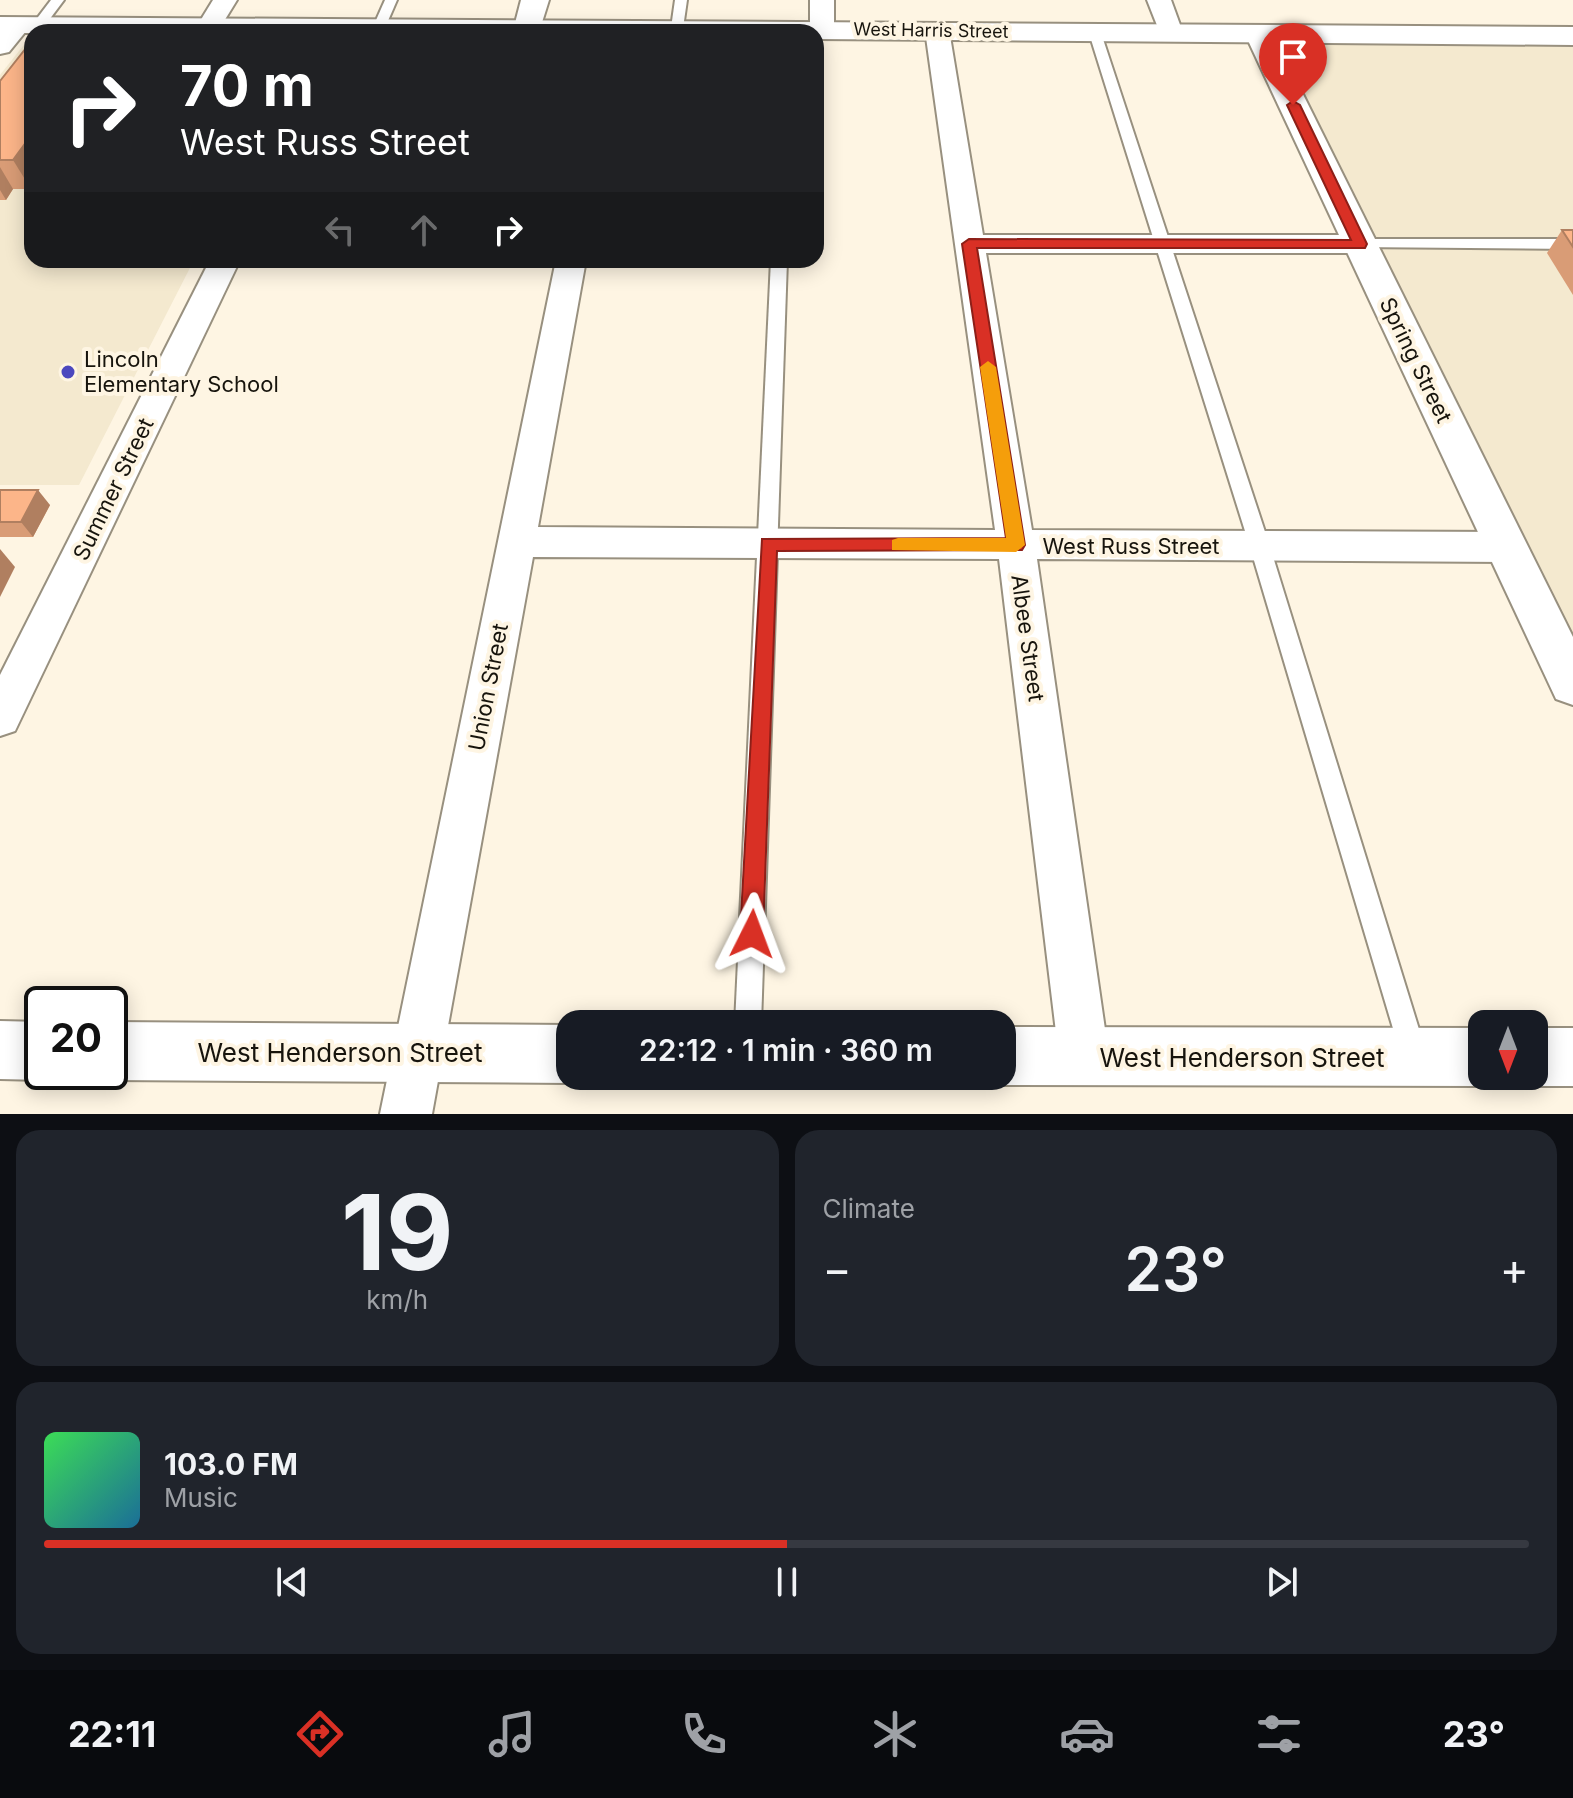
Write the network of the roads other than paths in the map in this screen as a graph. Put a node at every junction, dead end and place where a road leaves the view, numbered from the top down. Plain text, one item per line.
1 (58, 0) edge
2 (225, 0) edge
3 (391, 0) edge
4 (535, 0) edge
5 (822, 0) edge
6 (1159, 0) edge
7 (679, 14) edge
8 (210, 24) edge
9 (380, 24) edge
10 (529, 24) edge
11 (639, 24) edge
12 (746, 24) edge
13 (822, 24) edge
14 (19, 25) edge
15 (824, 29) edge
16 (937, 30) junction
17 (1095, 33) junction
18 (1171, 33) junction
19 (1259, 34) junction
20 (1573, 36) edge
21 (0, 47) edge
22 (969, 244) junction
23 (1162, 244) junction
24 (1360, 244) junction
25 (1573, 244) edge
26 (221, 268) edge
27 (569, 268) edge
28 (779, 268) edge
29 (516, 542) junction
30 (768, 544) junction
31 (1016, 545) junction
32 (1260, 547) junction
33 (1507, 547) junction
34 (1573, 685) edge
35 (0, 718) edge
36 (749, 1010) edge
37 (0, 1050) edge
38 (24, 1051) edge
39 (128, 1051) edge
40 (417, 1052) junction
41 (556, 1054) edge
42 (1016, 1056) edge
43 (1084, 1057) junction
44 (1415, 1057) junction
45 (1468, 1057) edge
46 (1548, 1057) edge
47 (1573, 1057) edge
48 (406, 1114) edge

1 - 14 lane
2 - 8 street
3 - 9 lane
4 - 10 main road
5 - 13 street
6 - 18 street
7 - 11 main road, West Harris Street
7 - 12 main road, West Harris Street
14 - 21 street
15 - 16 main road, West Harris Street
16 - 17 main road, West Harris Street
16 - 22 street, Albee Street
17 - 18 main road, West Harris Street
17 - 23 lane
18 - 19 main road, West Harris Street
19 - 20 main road, West Harris Street
19 - 24 main road, Spring Street
22 - 23 street
22 - 31 street, Albee Street
23 - 24 street
23 - 32 lane
24 - 25 lane
24 - 33 main road, Spring Street
26 - 35 street, Summer Street
27 - 29 street, Union Street
28 - 30 lane
29 - 30 street, West Russ Street
29 - 40 street, Union Street
30 - 31 street, West Russ Street
30 - 36 lane
31 - 32 street, West Russ Street
31 - 43 street, Albee Street
32 - 33 street, West Russ Street
32 - 44 lane
33 - 34 main road, Spring Street
37 - 38 main road
39 - 40 main road, West Henderson Street
40 - 41 main road, West Henderson Street
40 - 48 street, Union Street
42 - 43 main road, West Henderson Street
43 - 44 main road, West Henderson Street
44 - 45 main road, West Henderson Street
46 - 47 main road

